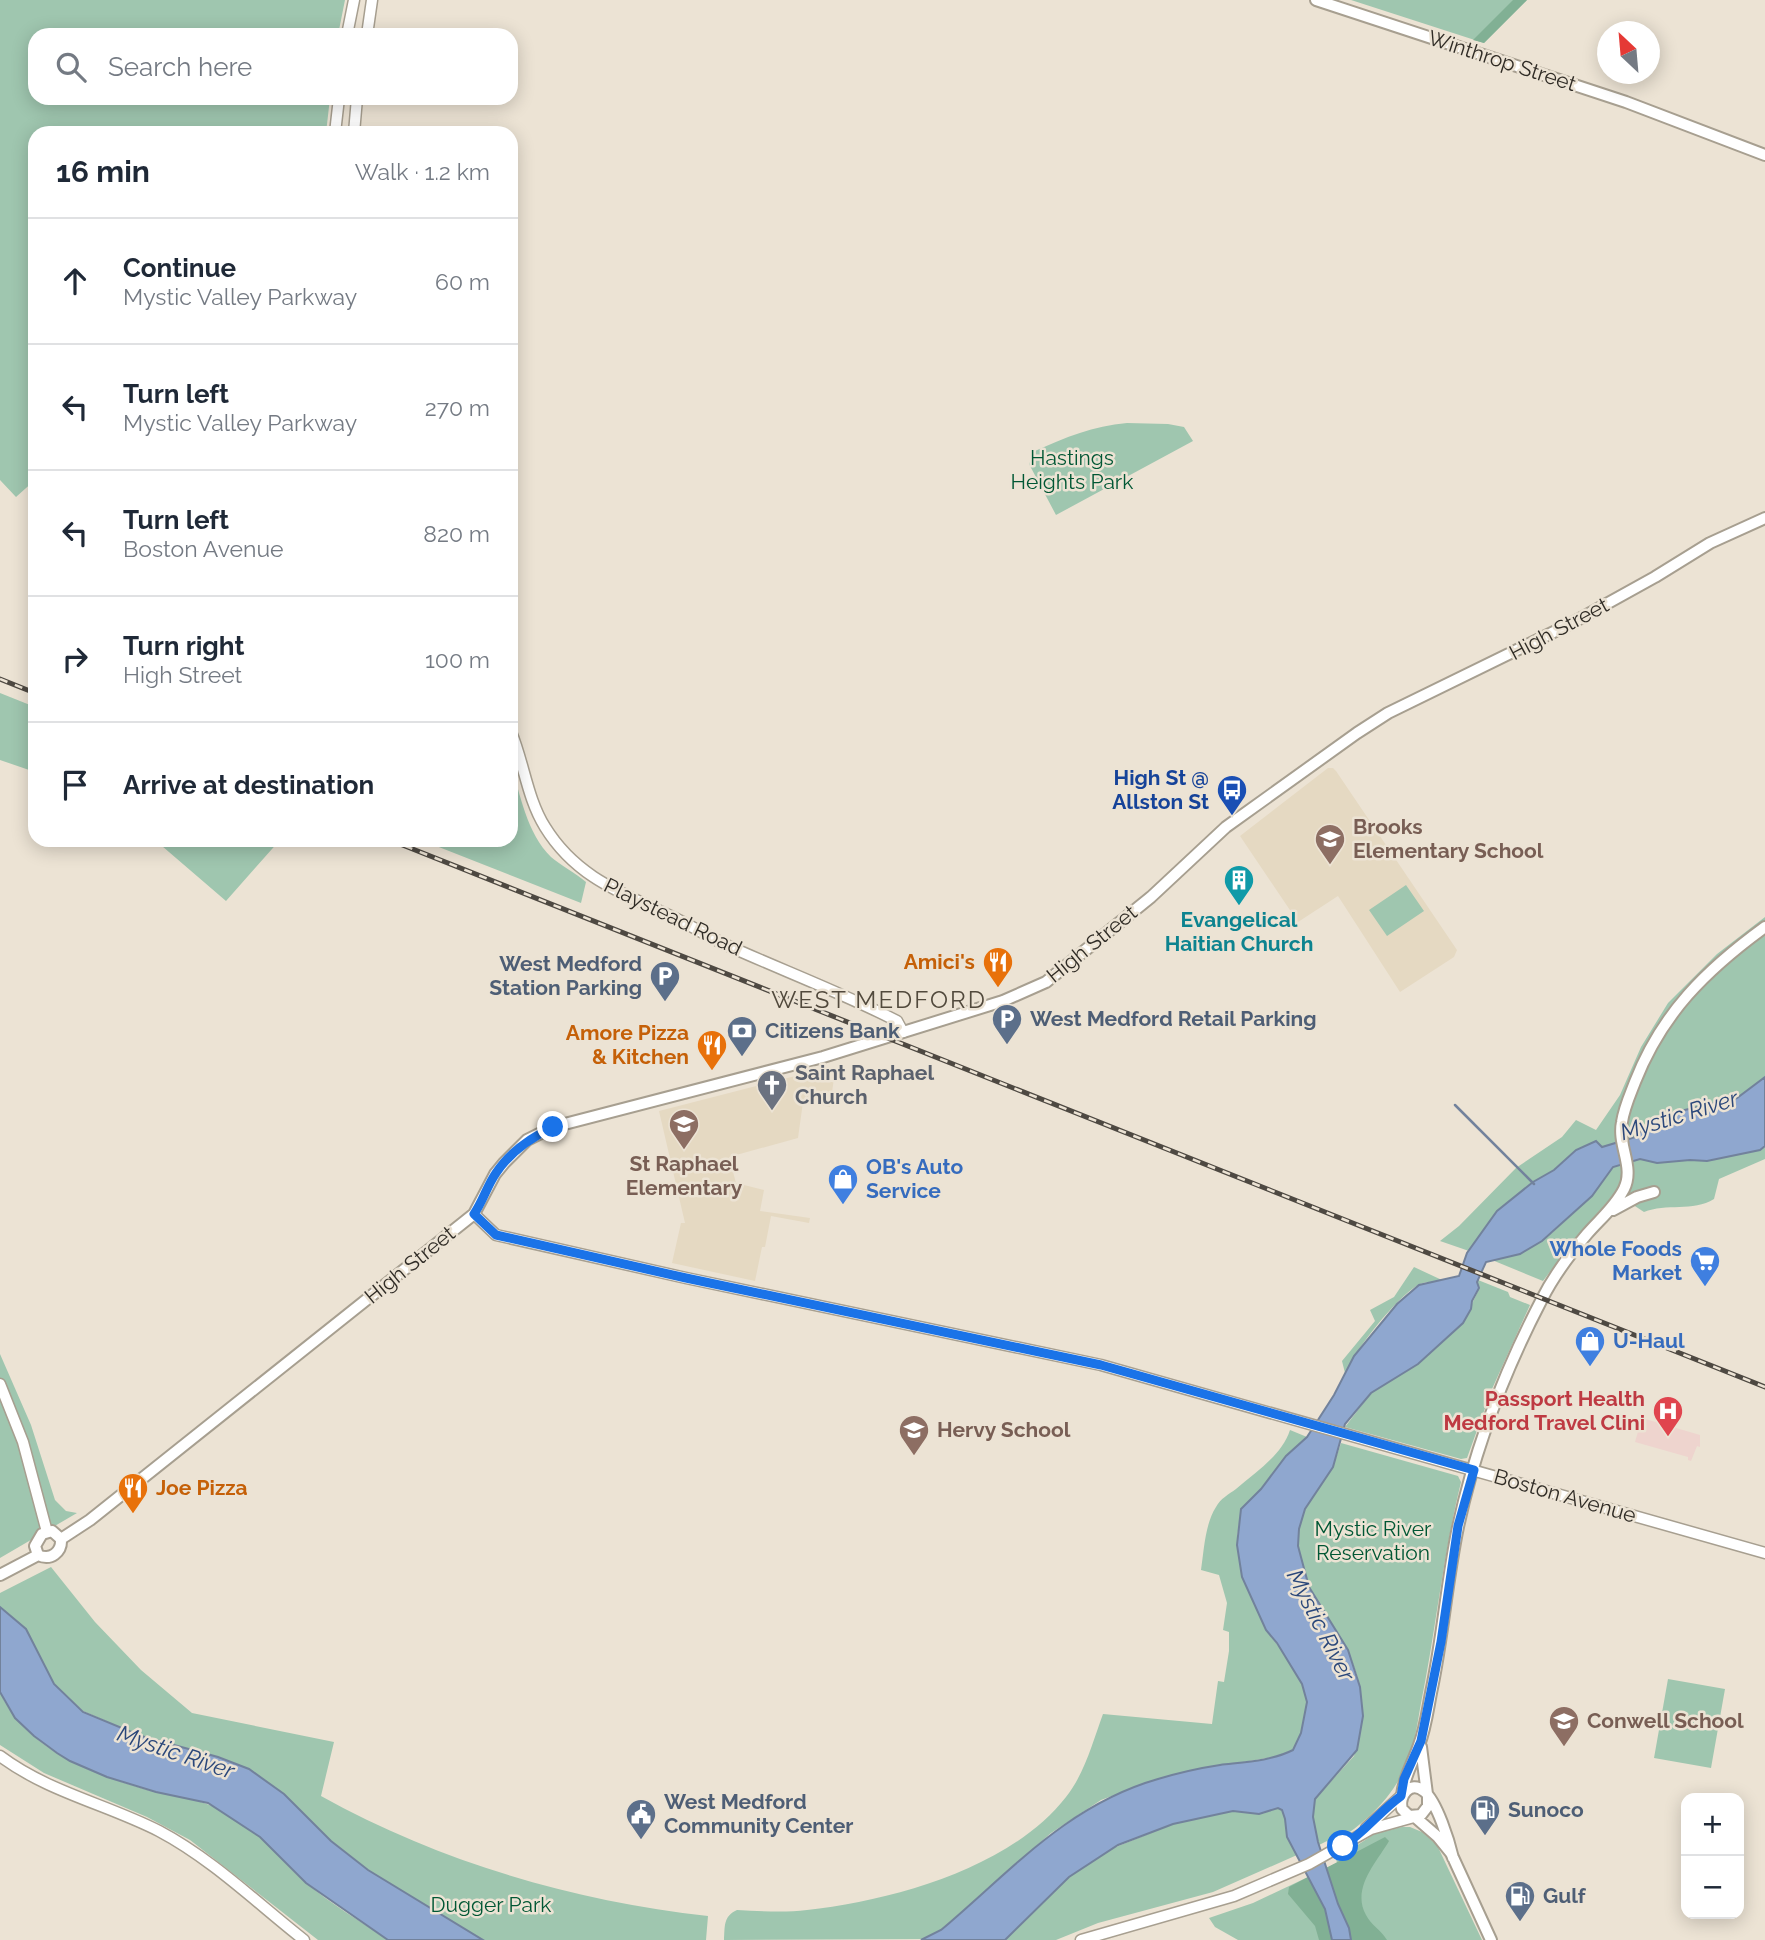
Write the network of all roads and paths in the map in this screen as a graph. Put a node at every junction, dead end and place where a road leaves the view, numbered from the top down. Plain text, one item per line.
1 (354, 0) edge
2 (372, 0) edge
3 (1316, 0) edge
4 (348, 28) edge
5 (368, 28) edge
6 (338, 105) edge
7 (356, 105) edge
8 (336, 126) edge
9 (355, 126) edge
10 (1765, 155) edge
11 (1765, 518) edge
12 (518, 754) edge
13 (1765, 927) edge
14 (904, 1032) junction
15 (1654, 1192) dead end
16 (474, 1214) junction
17 (1602, 1218) junction
18 (0, 1384) edge
19 (1474, 1470) junction
20 (47, 1532) junction
21 (61, 1539) junction
22 (1765, 1553) edge
23 (38, 1555) junction
24 (0, 1575) edge
25 (1421, 1741) junction
26 (0, 1756) edge
27 (1402, 1795) junction
28 (1427, 1796) junction
29 (1414, 1816) junction
30 (1359, 1835) junction
31 (1453, 1858) junction
32 (304, 1940) edge
33 (1081, 1940) edge
34 (1491, 1940) edge

1 - 4 main road
2 - 5 main road
3 - 10 main road, Winthrop Street
6 - 8 main road
7 - 9 main road
11 - 14 main road, High Street
12 - 14 main road, Playstead Road
13 - 17 main road
14 - 16 main road, High Street
15 - 17 main road
16 - 19 main road, Boston Avenue
16 - 21 main road, High Street
17 - 19 main road
18 - 20 main road
19 - 22 main road, Boston Avenue
19 - 25 main road
20 - 21 main road
20 - 23 main road
21 - 23 main road
23 - 24 main road
25 - 27 main road
25 - 28 main road
26 - 32 main road
27 - 28 main road
27 - 29 main road
27 - 30 main road
28 - 29 main road
28 - 31 main road
29 - 30 main road
29 - 31 main road
30 - 33 main road
31 - 34 main road

